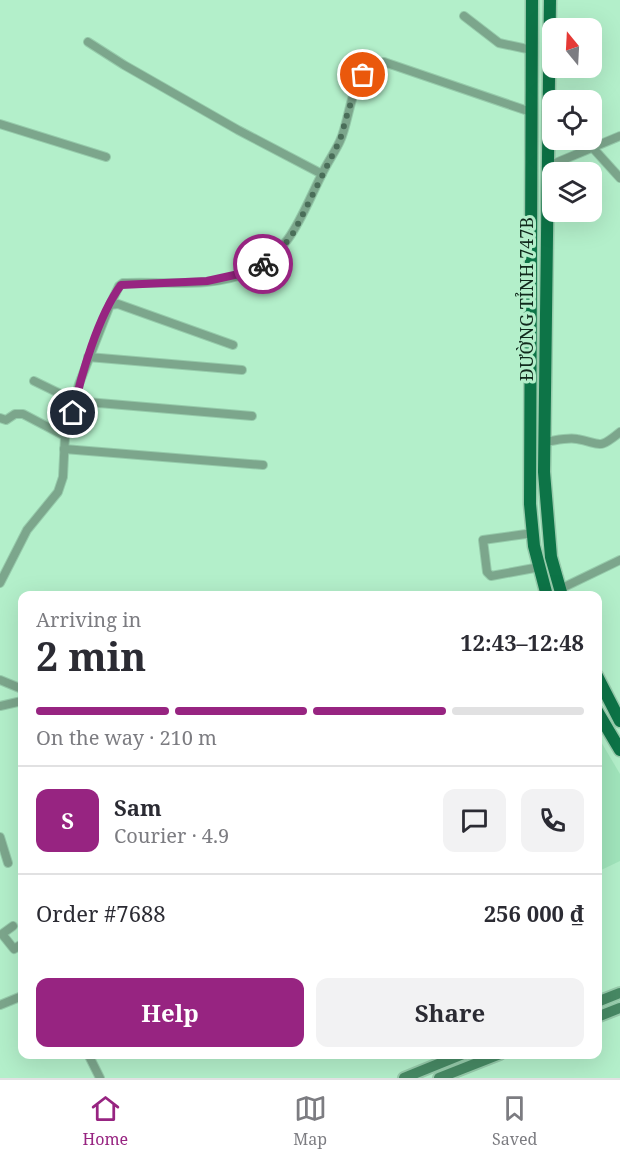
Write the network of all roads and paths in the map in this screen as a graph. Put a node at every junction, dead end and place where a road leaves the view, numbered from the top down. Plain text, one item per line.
1 (532, 0) edge
2 (550, 0) edge
3 (464, 16) dead end
4 (88, 42) dead end
5 (532, 50) junction
6 (531, 111) junction
7 (0, 124) edge
8 (620, 136) edge
9 (602, 143) edge
10 (585, 150) edge
11 (595, 150) edge
12 (106, 157) dead end
13 (546, 162) edge
14 (558, 162) edge
15 (322, 174) junction
16 (620, 178) edge
17 (546, 222) edge
18 (531, 277) junction
19 (545, 278) junction
20 (110, 305) junction
21 (233, 345) dead end
22 (88, 357) junction
23 (242, 370) dead end
24 (34, 381) dead end
25 (75, 401) junction
26 (252, 416) dead end
27 (0, 418) edge
28 (620, 432) edge
29 (65, 436) junction
30 (544, 442) junction
31 (64, 449) junction
32 (263, 465) dead end
33 (533, 533) junction
34 (620, 560) edge
35 (540, 567) junction
36 (0, 583) edge
37 (546, 591) edge
38 (561, 591) edge
39 (563, 591) edge
40 (0, 680) edge
41 (602, 686) edge
42 (18, 687) edge
43 (18, 702) edge
44 (0, 706) edge
45 (602, 719) edge
46 (620, 721) edge
47 (620, 750) edge
48 (0, 837) edge
49 (8, 863) dead end
50 (13, 926) dead end
51 (18, 946) edge
52 (620, 993) edge
53 (18, 998) edge
54 (602, 1000) edge
55 (0, 1005) edge
56 (620, 1008) edge
57 (602, 1015) edge
58 (90, 1059) edge
59 (451, 1059) edge
60 (487, 1059) edge
61 (100, 1078) edge
62 (404, 1078) edge
63 (439, 1078) edge

1 - 5 main road, ĐƯỜNG TỈNH 747B
2 - 13 main road, ĐƯỜNG TỈNH 747B
3 - 5 street
4 - 15 street
5 - 6 main road, ĐƯỜNG TỈNH 747B
6 - 15 street
6 - 18 main road, ĐƯỜNG TỈNH 747B
7 - 12 street
8 - 9 street
10 - 14 street
11 - 16 street
15 - 20 street
17 - 19 main road, ĐƯỜNG TỈNH 747B
18 - 19 main road
18 - 33 main road, ĐƯỜNG TỈNH 747B
19 - 30 main road, ĐƯỜNG TỈNH 747B
20 - 21 street
20 - 22 street
22 - 23 street
22 - 25 street
24 - 25 street
25 - 26 street
25 - 29 street
27 - 29 street
28 - 30 street
29 - 31 street
30 - 38 main road, ĐƯỜNG TỈNH 747B
31 - 32 street
31 - 36 street
33 - 35 main road, ĐƯỜNG TỈNH 747B
33 - 35 street
34 - 39 street
35 - 37 main road, ĐƯỜNG TỈNH 747B
40 - 42 street
41 - 46 main road
43 - 44 street
45 - 47 main road
48 - 49 street
50 - 51 street
52 - 54 main road
53 - 55 street
56 - 57 main road
58 - 61 street
59 - 62 main road
60 - 63 main road

